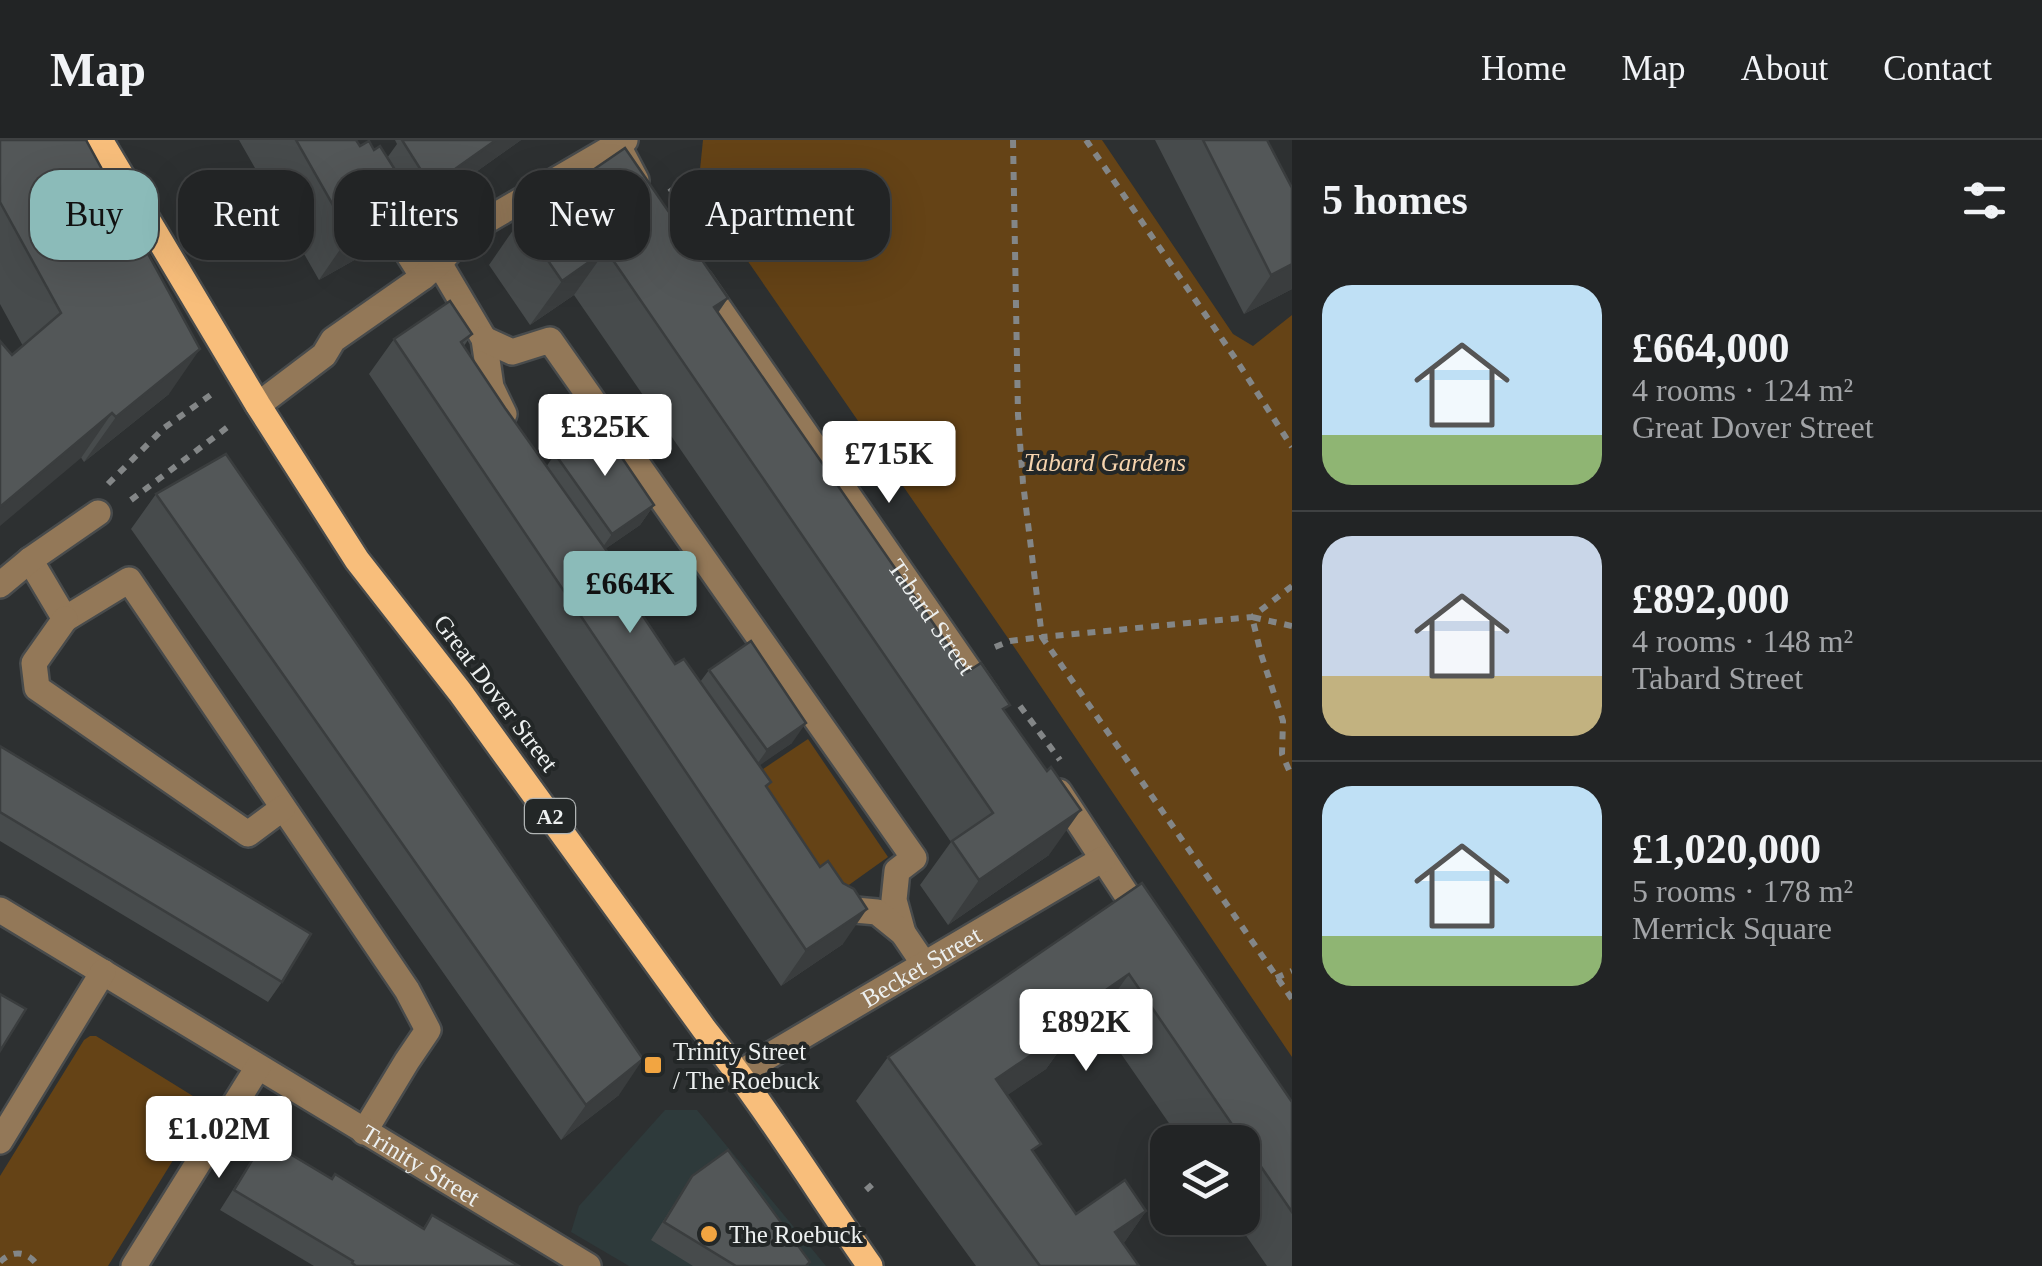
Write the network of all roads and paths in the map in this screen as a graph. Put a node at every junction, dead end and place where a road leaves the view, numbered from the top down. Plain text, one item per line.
1 (100, 140) edge
2 (1013, 140) edge
3 (1086, 140) edge
4 (619, 141) edge
5 (632, 170) edge
6 (423, 260) edge
7 (686, 262) edge
8 (431, 270) junction
9 (484, 339) junction
10 (258, 405) junction
11 (193, 407) edge
12 (214, 438) dead end
13 (1292, 447) edge
14 (505, 450) edge
15 (98, 512) junction
16 (30, 560) junction
17 (0, 585) edge
18 (1292, 586) edge
19 (1252, 617) junction
20 (65, 619) junction
21 (1292, 626) edge
22 (1042, 637) junction
23 (1001, 645) dead end
24 (996, 710) edge
25 (1038, 771) edge
26 (1292, 777) edge
27 (283, 808) junction
28 (1102, 859) junction
29 (820, 892) edge
30 (0, 910) edge
31 (903, 933) junction
32 (1156, 939) edge
33 (924, 964) junction
34 (1292, 971) edge
35 (103, 972) junction
36 (1276, 978) junction
37 (1292, 999) edge
38 (258, 1068) junction
39 (740, 1074) junction
40 (364, 1132) junction
41 (0, 1141) edge
42 (876, 1182) dead end
43 (866, 1190) dead end
44 (0, 1262) edge
45 (38, 1266) edge
46 (134, 1266) edge
47 (588, 1266) edge
48 (870, 1266) edge

1 - 10 main road, Great Dover Street / A2
2 - 22 path
3 - 13 path
4 - 5 street
4 - 8 street
6 - 8 street
7 - 24 street, Tabard Street
8 - 9 street
8 - 10 street
9 - 14 street
9 - 31 street
10 - 39 main road, Great Dover Street / A2
11 - 15 path
12 - 15 path
15 - 16 street
16 - 17 street
16 - 20 street
18 - 19 path
19 - 21 path
19 - 22 path
19 - 26 path
20 - 27 street
20 - 27 street
22 - 23 path
22 - 36 path
25 - 28 street
27 - 40 street
28 - 32 street
28 - 33 street, Becket Street
29 - 31 street
30 - 35 street, Trinity Street
31 - 33 street
33 - 39 street, Becket Street
34 - 36 path
35 - 38 street, Trinity Street
35 - 41 street
36 - 37 path
38 - 40 street, Trinity Street
38 - 46 street
39 - 48 main road, Great Dover Street / A2
40 - 47 street, Trinity Street
42 - 43 path
44 - 45 path

